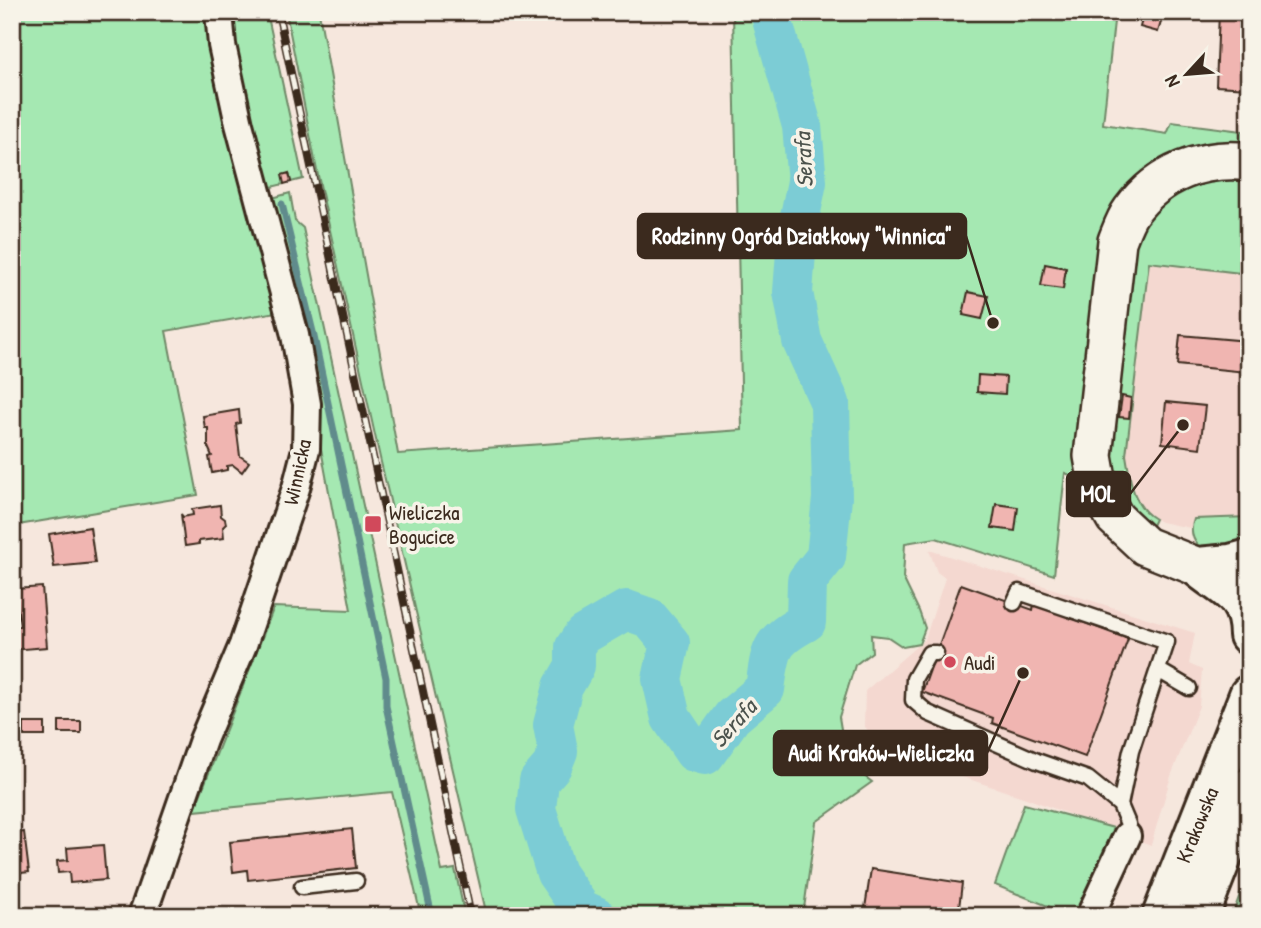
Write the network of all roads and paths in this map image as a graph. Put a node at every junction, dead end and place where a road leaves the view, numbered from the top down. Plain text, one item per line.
1 (219, 12) edge
2 (1249, 162) edge
3 (1249, 559) edge
4 (1198, 567) junction
5 (1014, 603) dead end
6 (1249, 637) edge
7 (936, 653) dead end
8 (1158, 670) junction
9 (1189, 688) dead end
10 (1248, 696) edge
11 (1249, 788) edge
12 (1119, 805) junction
13 (1249, 828) edge
14 (1126, 836) joint
15 (1221, 859) junction
16 (356, 881) dead end
17 (302, 887) dead end
18 (142, 916) edge
19 (1090, 916) edge
20 (1163, 916) edge
21 (1199, 916) edge

1 - 18 street, Winnicka
2 - 4 street
3 - 4 main road
4 - 6 main road
5 - 8 lane
6 - 10 main road
7 - 12 lane
8 - 9 lane
8 - 12 lane
10 - 20 main road, Krakowska
11 - 15 main road, Krakowska
12 - 14 lane
13 - 15 lane
14 - 19 street
15 - 21 main road, Krakowska
16 - 17 lane

